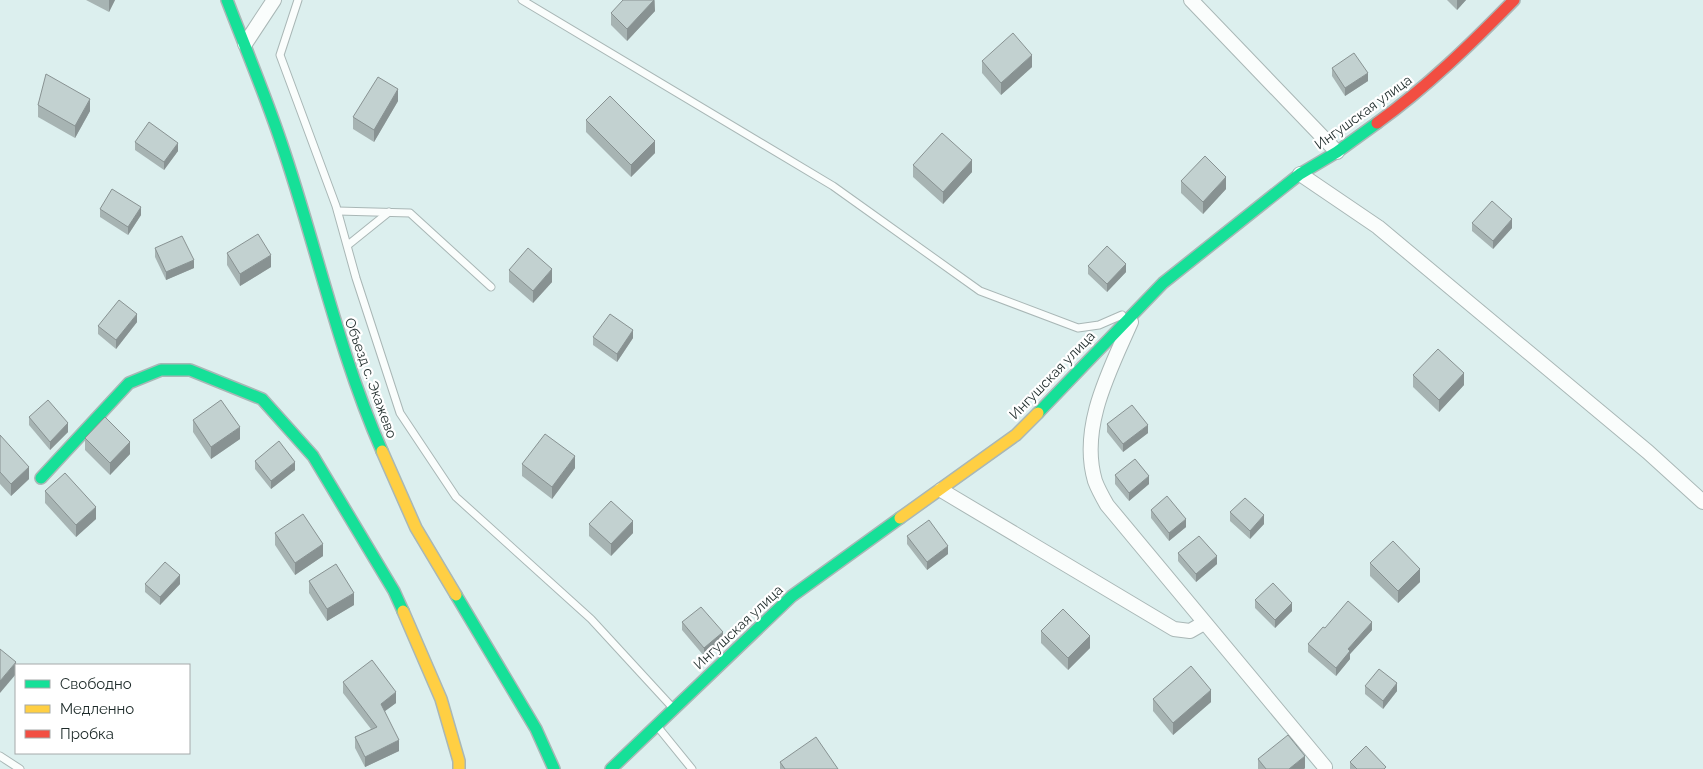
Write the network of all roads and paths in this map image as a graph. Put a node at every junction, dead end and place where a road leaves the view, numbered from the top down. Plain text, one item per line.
1 (227, 0) edge
2 (274, 0) edge
3 (298, 0) edge
4 (522, 0) edge
5 (1191, 0) edge
6 (1514, 0) edge
7 (245, 44) junction
8 (1337, 152) junction
9 (1300, 174) junction
10 (338, 210) junction
11 (389, 212) junction
12 (348, 245) junction
13 (491, 287) dead end
14 (1136, 310) junction
15 (42, 478) dead end
16 (941, 490) junction
17 (1703, 502) edge
18 (1204, 623) junction
19 (674, 709) junction
20 (657, 726) junction
21 (0, 756) edge
22 (1325, 767) dead end
23 (20, 769) edge
24 (459, 769) edge
25 (554, 769) edge
26 (611, 769) edge
27 (692, 769) edge

1 - 7 street, Объезд с. Экажево
2 - 7 street
3 - 10 lane
4 - 14 lane
5 - 8 street
6 - 8 street, Ингушская улица
7 - 25 street, Объезд с. Экажево
8 - 9 street, Ингушская улица
9 - 14 street, Ингушская улица
9 - 17 street
10 - 11 lane
10 - 12 lane
11 - 12 lane
11 - 13 lane
12 - 19 lane
14 - 16 street, Ингушская улица
14 - 18 street
15 - 24 street
16 - 18 street
16 - 19 street, Ингушская улица
18 - 22 street
19 - 20 street, Ингушская улица
20 - 26 street, Ингушская улица
20 - 27 lane
21 - 23 lane

